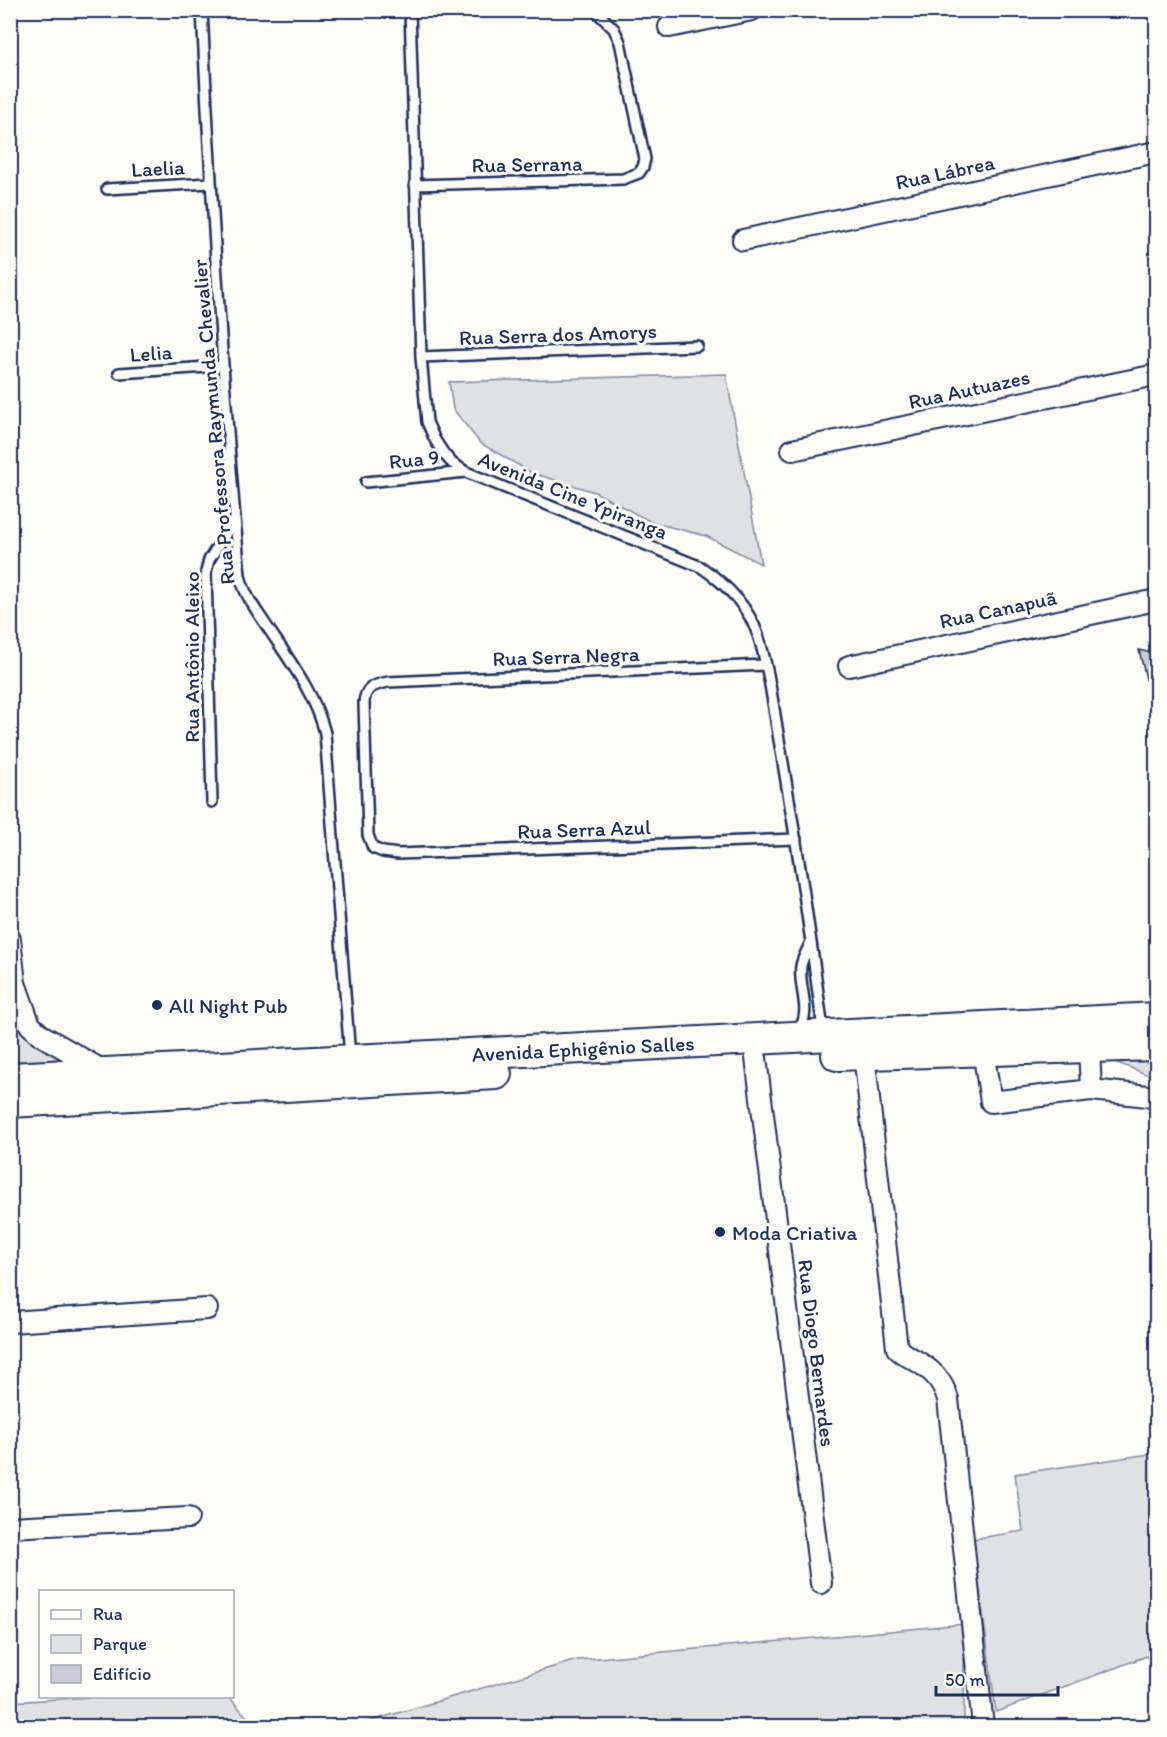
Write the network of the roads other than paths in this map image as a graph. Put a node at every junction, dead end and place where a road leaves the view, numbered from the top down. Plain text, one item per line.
1 (202, 10) edge
2 (410, 10) edge
3 (595, 10) edge
4 (752, 10) edge
5 (669, 27) dead end
6 (1156, 152) edge
7 (210, 183) junction
8 (415, 185) junction
9 (107, 189) dead end
10 (743, 240) dead end
11 (697, 346) dead end
12 (421, 357) junction
13 (223, 366) junction
14 (118, 373) dead end
15 (1156, 375) edge
16 (792, 450) dead end
17 (466, 472) junction
18 (366, 482) dead end
19 (235, 519) junction
20 (1156, 600) edge
21 (765, 665) junction
22 (849, 666) dead end
23 (212, 802) dead end
24 (796, 839) junction
25 (373, 848) joint
26 (10, 939) edge
27 (811, 942) junction
28 (13, 985) edge
29 (1156, 1018) edge
30 (824, 1035) junction
31 (789, 1037) junction
32 (1156, 1045) edge
33 (1089, 1047) junction
34 (983, 1050) junction
35 (864, 1054) junction
36 (756, 1058) junction
37 (351, 1060) junction
38 (107, 1073) junction
39 (10, 1078) edge
40 (1091, 1090) junction
41 (1156, 1099) edge
42 (10, 1102) edge
43 (207, 1309) dead end
44 (10, 1322) edge
45 (189, 1518) dead end
46 (10, 1527) edge
47 (821, 1583) dead end
48 (983, 1726) edge

1 - 7 lane, Rua Professora Raymunda Chevalier
2 - 8 lane, Avenida Cine Ypiranga
3 - 8 lane, Rua Serrana
4 - 5 street
6 - 10 street, Rua Lábrea
7 - 9 lane, Laelia
7 - 13 lane, Rua Professora Raymunda Chevalier
8 - 12 lane, Avenida Cine Ypiranga
11 - 12 lane, Rua Serra dos Amorys
12 - 17 lane, Avenida Cine Ypiranga
13 - 14 lane, Lelia
13 - 19 lane, Rua Professora Raymunda Chevalier
15 - 16 street, Rua Autuazes
17 - 18 lane, Rua 9
17 - 21 lane, Avenida Cine Ypiranga
19 - 23 lane, Rua Antônio Aleixo
19 - 37 lane, Rua Professora Raymunda Chevalier
20 - 22 street, Rua Canapuã
21 - 24 lane, Avenida Cine Ypiranga
21 - 25 lane, Rua Serra Negra
24 - 25 lane, Rua Serra Azul
24 - 27 lane, Avenida Cine Ypiranga
26 - 28 street
27 - 30 lane, Avenida Cine Ypiranga
27 - 31 lane, Avenida Cine Ypiranga
28 - 38 street
29 - 30 main road, Avenida Ephigênio Salles
30 - 31 main road, Avenida Ephigênio Salles
31 - 37 main road, Avenida Ephigênio Salles
32 - 33 main road, Avenida Ephigênio Salles
33 - 34 main road, Avenida Ephigênio Salles
33 - 40 street
34 - 35 main road, Avenida Ephigênio Salles
34 - 40 street
35 - 36 main road, Avenida Ephigênio Salles
35 - 48 street
36 - 42 main road, Avenida Ephigênio Salles
36 - 47 street, Rua Diogo Bernardes
37 - 38 main road, Avenida Ephigênio Salles
38 - 39 main road, Avenida Ephigênio Salles
40 - 41 street
43 - 44 street
45 - 46 street

